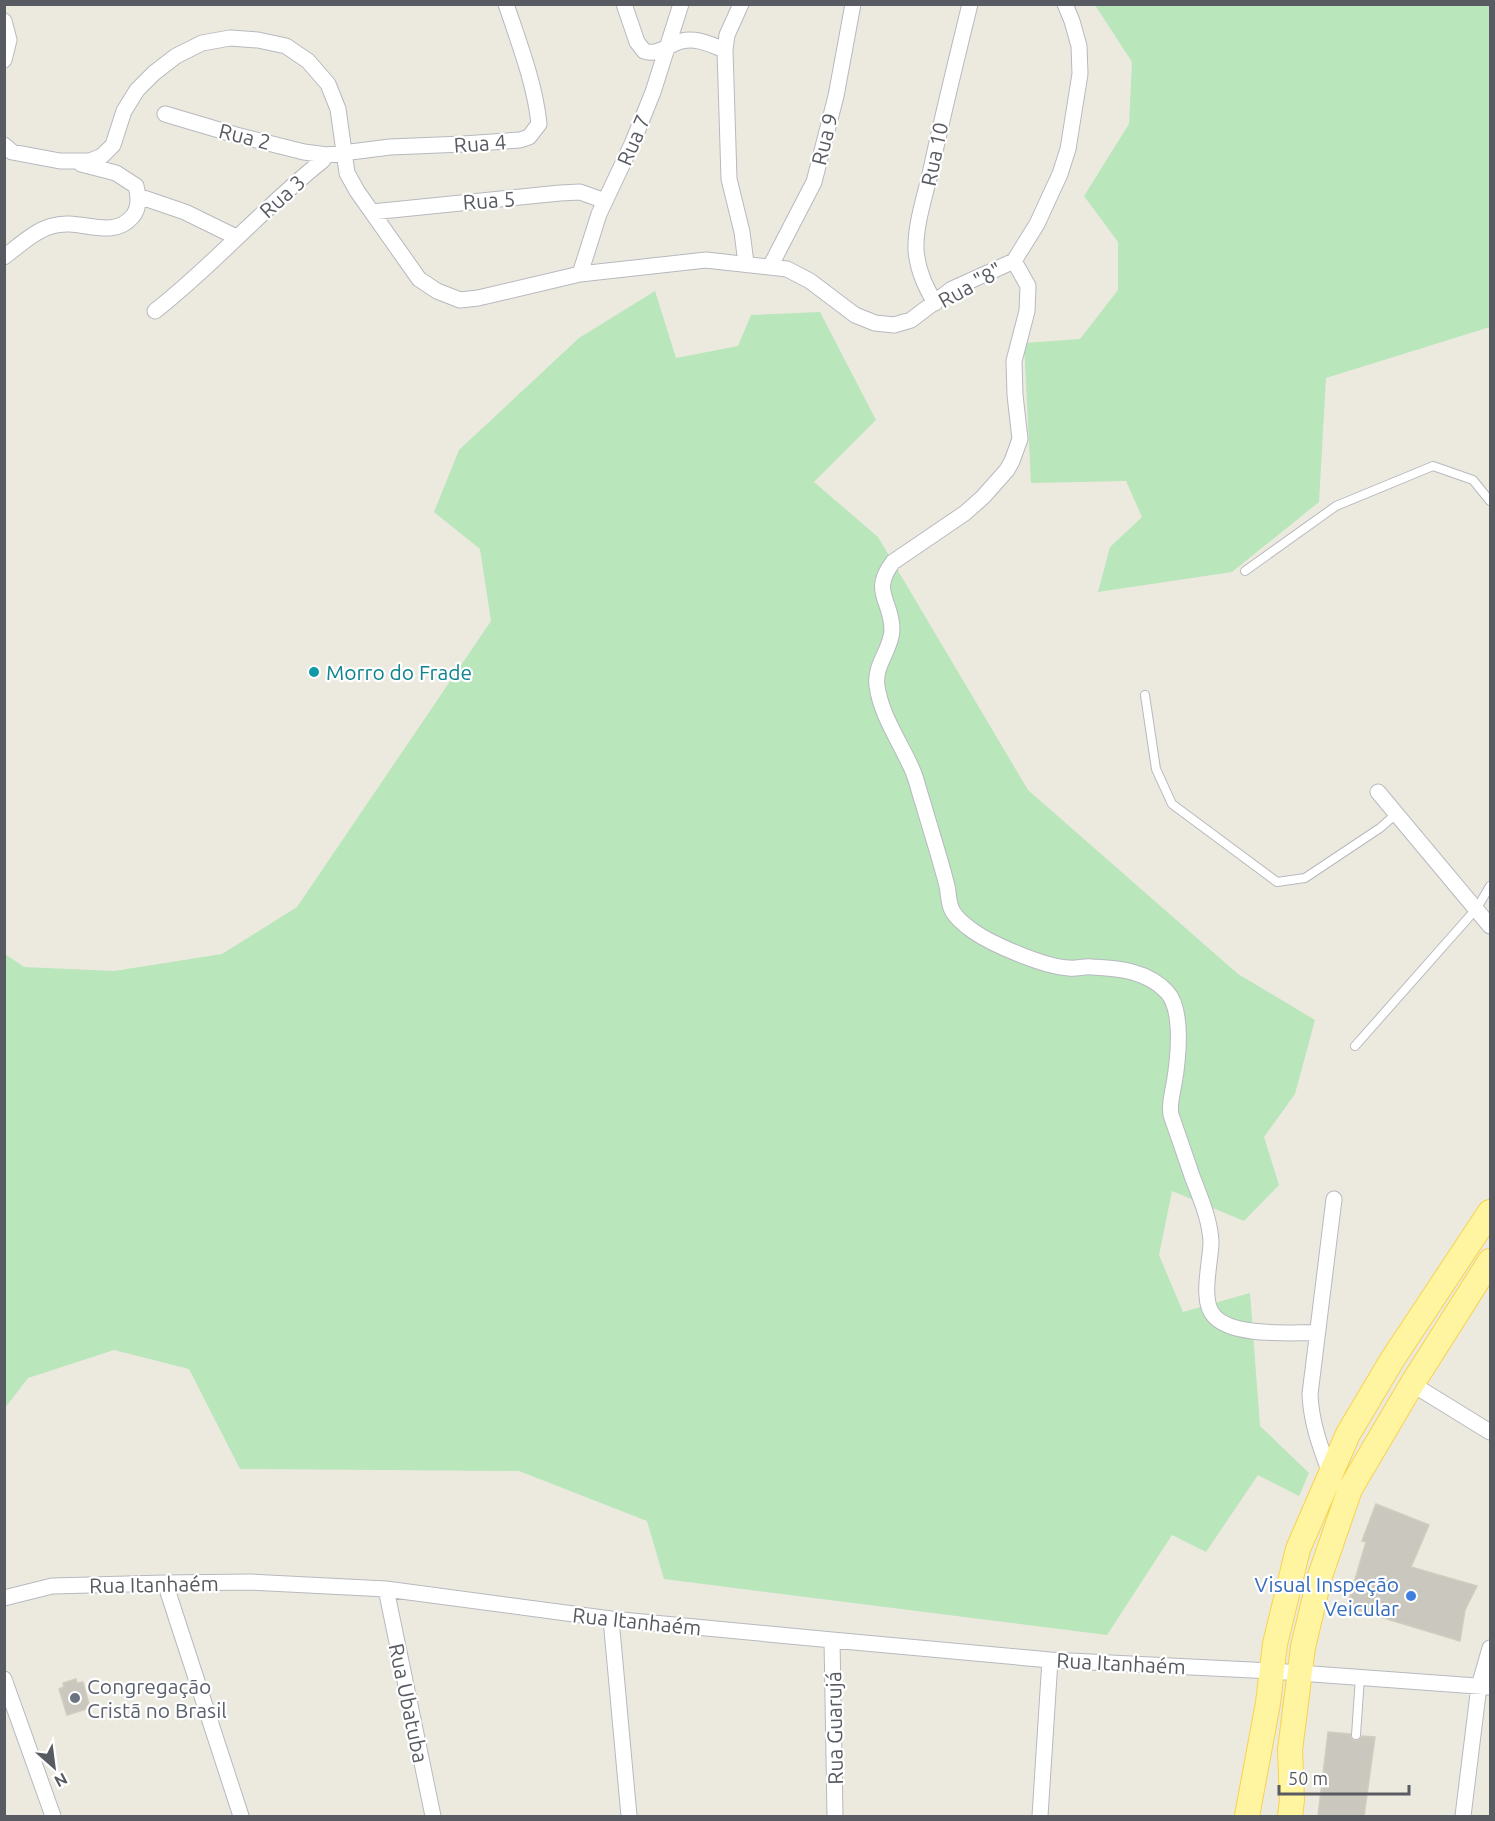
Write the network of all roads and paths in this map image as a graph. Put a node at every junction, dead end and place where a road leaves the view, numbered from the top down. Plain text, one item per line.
1 (506, 4) edge
2 (624, 4) edge
3 (681, 4) edge
4 (741, 4) edge
5 (853, 4) edge
6 (970, 4) edge
7 (1065, 4) edge
8 (4, 21) edge
9 (667, 48) junction
10 (725, 50) junction
11 (4, 60) edge
12 (165, 114) dead end
13 (8, 148) edge
14 (345, 151) junction
15 (327, 154) junction
16 (73, 162) junction
17 (138, 196) junction
18 (605, 201) junction
19 (372, 212) junction
20 (236, 237) junction
21 (4, 257) edge
22 (1014, 261) junction
23 (746, 263) junction
24 (771, 266) junction
25 (580, 274) junction
26 (935, 303) junction
27 (155, 311) dead end
28 (1491, 501) edge
29 (1245, 571) dead end
30 (1145, 695) dead end
31 (1378, 792) dead end
32 (1396, 814) junction
33 (1491, 886) edge
34 (1477, 908) junction
35 (1491, 926) edge
36 (1355, 1046) dead end
37 (1334, 1199) dead end
38 (1491, 1212) edge
39 (1491, 1261) edge
40 (1317, 1333) junction
41 (1412, 1384) junction
42 (1491, 1432) edge
43 (1330, 1473) junction
44 (165, 1583) junction
45 (386, 1588) junction
46 (4, 1598) edge
47 (610, 1619) junction
48 (832, 1640) junction
49 (1491, 1647) edge
50 (1050, 1660) junction
51 (1272, 1671) junction
52 (1300, 1673) junction
53 (1360, 1677) junction
54 (4, 1679) edge
55 (1485, 1687) edge
56 (1356, 1735) dead end
57 (1290, 1750) junction
58 (52, 1816) edge
59 (241, 1816) edge
60 (433, 1816) edge
61 (629, 1816) edge
62 (836, 1816) edge
63 (1040, 1816) edge
64 (1247, 1816) edge
65 (1275, 1816) edge
66 (1290, 1816) edge
67 (1463, 1816) edge

1 - 14 street, Rua 4
2 - 9 street
3 - 9 street, Rua 7
4 - 10 street
5 - 24 street, Rua 9
6 - 26 street, Rua 10
7 - 22 street, Rua "8"
8 - 11 street
9 - 10 street
9 - 18 street, Rua 7
10 - 23 street
12 - 15 street, Rua 2
13 - 16 street
14 - 15 street, Rua 4
14 - 16 street, Rua "8"
14 - 19 street, Rua "8"
15 - 20 street, Rua 3
16 - 17 street
17 - 20 street
17 - 21 street
18 - 19 street, Rua 5
18 - 25 street, Rua 7
19 - 25 street, Rua "8"
20 - 27 street, Rua 3
22 - 26 street, Rua "8"
22 - 40 street
23 - 24 street, Rua "8"
23 - 25 street, Rua "8"
24 - 26 street, Rua "8"
28 - 29 lane
30 - 32 lane
31 - 32 street
32 - 34 street
33 - 34 lane
34 - 35 street
34 - 36 lane
37 - 40 street
38 - 43 main road
39 - 41 main road
40 - 43 street
41 - 42 street
41 - 52 main road
43 - 51 main road
44 - 45 street, Rua Itanhaém
44 - 46 street, Rua Itanhaém
44 - 59 street
45 - 47 street, Rua Itanhaém
45 - 60 street, Rua Ubatuba
47 - 48 street, Rua Itanhaém
47 - 61 street
48 - 50 street, Rua Itanhaém
48 - 62 street, Rua Guarujá
49 - 55 street
50 - 51 street, Rua Itanhaém
50 - 63 street
51 - 52 street, Rua Itanhaém
51 - 64 main road
52 - 53 street, Rua Itanhaém
52 - 57 main road
53 - 55 street, Rua Itanhaém
53 - 56 lane
54 - 58 street
55 - 67 street
57 - 65 main road
57 - 66 main road

